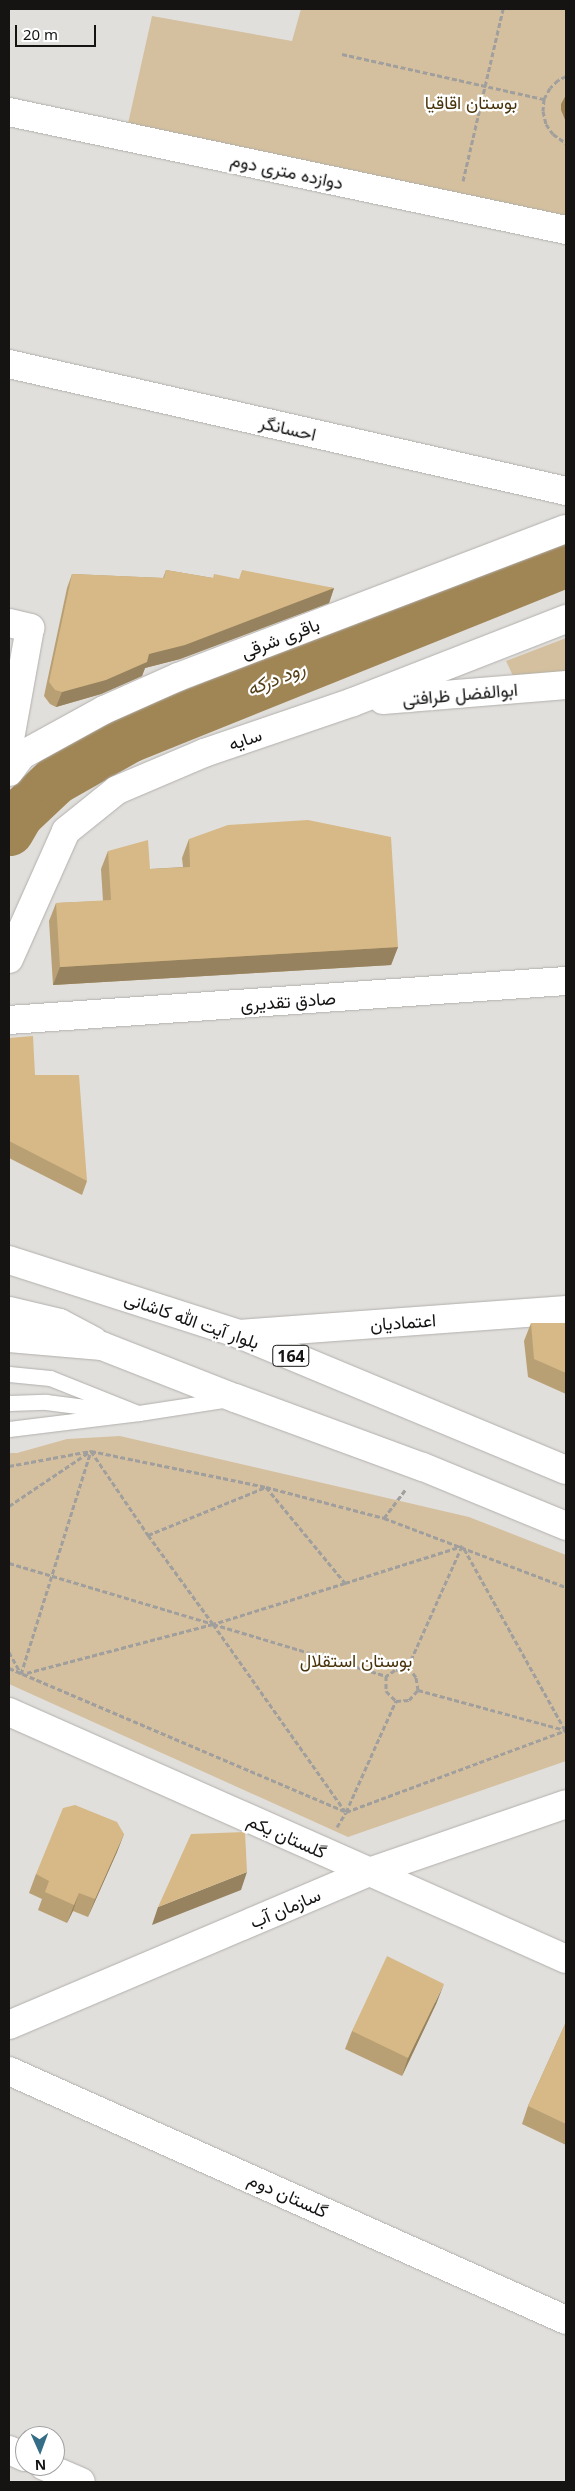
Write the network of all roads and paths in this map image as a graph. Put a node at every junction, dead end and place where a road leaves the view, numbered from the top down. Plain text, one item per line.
1 (503, 9) edge
2 (342, 54) dead end
3 (566, 76) edge
4 (485, 86) junction
5 (544, 99) junction
6 (9, 112) edge
7 (566, 143) edge
8 (457, 207) junction
9 (566, 230) edge
10 (9, 364) edge
11 (566, 491) edge
12 (566, 529) edge
13 (566, 619) edge
14 (9, 623) edge
15 (566, 685) edge
16 (353, 702) junction
17 (9, 745) edge
18 (9, 772) edge
19 (9, 959) edge
20 (566, 980) edge
21 (9, 1020) edge
22 (9, 1260) edge
23 (566, 1310) edge
24 (9, 1311) edge
25 (239, 1334) junction
26 (9, 1338) edge
27 (102, 1346) junction
28 (9, 1374) edge
29 (50, 1378) junction
30 (9, 1380) edge
31 (235, 1398) junction
32 (9, 1403) edge
33 (139, 1413) junction
34 (9, 1429) edge
35 (91, 1451) junction
36 (9, 1466) edge
37 (566, 1470) edge
38 (266, 1488) junction
39 (9, 1506) edge
40 (566, 1526) edge
41 (148, 1535) junction
42 (462, 1546) junction
43 (9, 1563) edge
44 (51, 1574) junction
45 (345, 1583) junction
46 (566, 1587) edge
47 (213, 1624) junction
48 (9, 1652) edge
49 (408, 1667) junction
50 (9, 1668) edge
51 (21, 1674) junction
52 (386, 1676) junction
53 (418, 1690) junction
54 (396, 1701) junction
55 (9, 1712) edge
56 (566, 1731) edge
57 (566, 1804) edge
58 (346, 1812) junction
59 (322, 1851) junction
60 (370, 1872) junction
61 (566, 1959) edge
62 (9, 2025) edge
63 (9, 2071) edge
64 (566, 2320) edge
65 (65, 2475) edge
66 (81, 2482) edge

1 - 4 path
2 - 4 path
3 - 5 path
4 - 5 path
4 - 8 path
5 - 7 path
6 - 8 street, دوازده متری دوم
8 - 9 street, دوازده متری دوم
10 - 11 street, احسانگر
12 - 18 street, باقری شرقی
13 - 16 street, سایه
14 - 17 street
15 - 16 street, ابوالفضل ظرافتی
16 - 19 street, سایه
20 - 21 street, صادق تقدیری
22 - 25 street, بلوار آیت الله کاشانی / 164
23 - 25 street, اعتمادیان
24 - 27 street
25 - 37 street, بلوار آیت الله کاشانی / 164
26 - 27 street
27 - 31 street
28 - 29 lane
29 - 30 lane
29 - 33 lane
31 - 33 lane
31 - 40 street
32 - 33 lane
33 - 34 lane
35 - 36 path
35 - 38 path
35 - 39 path
35 - 41 path
35 - 44 path
38 - 41 path
38 - 42 path
38 - 45 path
41 - 47 path
42 - 45 path
42 - 46 path
42 - 49 path
42 - 56 path
43 - 44 path
44 - 47 path
44 - 51 path
45 - 47 path
47 - 51 path
47 - 52 path
47 - 58 path
48 - 51 path
49 - 52 path
49 - 53 path
50 - 51 path
51 - 58 path
52 - 54 path
53 - 54 path
53 - 56 path
54 - 58 path
55 - 59 street, گلستان یکم
56 - 58 path
57 - 60 street, سازمان آب
58 - 59 path
59 - 60 street, گلستان یکم
60 - 61 street, گلستان یکم
60 - 62 street, سازمان آب
63 - 64 street, گلستان دوم
65 - 66 street

